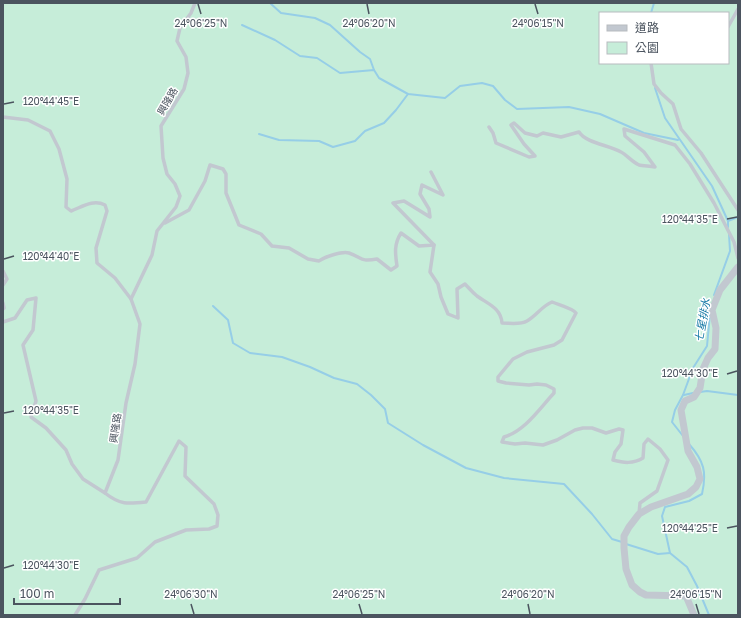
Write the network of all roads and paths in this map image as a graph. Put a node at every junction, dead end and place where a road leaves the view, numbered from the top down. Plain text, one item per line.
1 (195, 3) edge
2 (738, 9) edge
3 (729, 25) edge
4 (651, 64) edge
5 (3, 117) edge
6 (489, 127) dead end
7 (431, 172) dead end
8 (738, 210) edge
9 (162, 225) junction
10 (434, 245) junction
11 (738, 258) edge
12 (738, 267) edge
13 (3, 271) edge
14 (3, 285) edge
15 (131, 299) junction
16 (3, 303) edge
17 (3, 309) edge
18 (3, 322) edge
19 (105, 493) junction
20 (639, 514) junction
21 (74, 615) edge
22 (694, 615) edge

1 - 9 lane, 興隆路
2 - 3 lane
4 - 8 lane
5 - 15 lane
6 - 11 lane
7 - 10 lane
9 - 10 lane
9 - 15 lane, 興隆路
10 - 20 lane
12 - 20 street
13 - 14 lane
15 - 19 lane, 興隆路
16 - 17 lane
18 - 19 lane
19 - 21 lane
20 - 22 street

